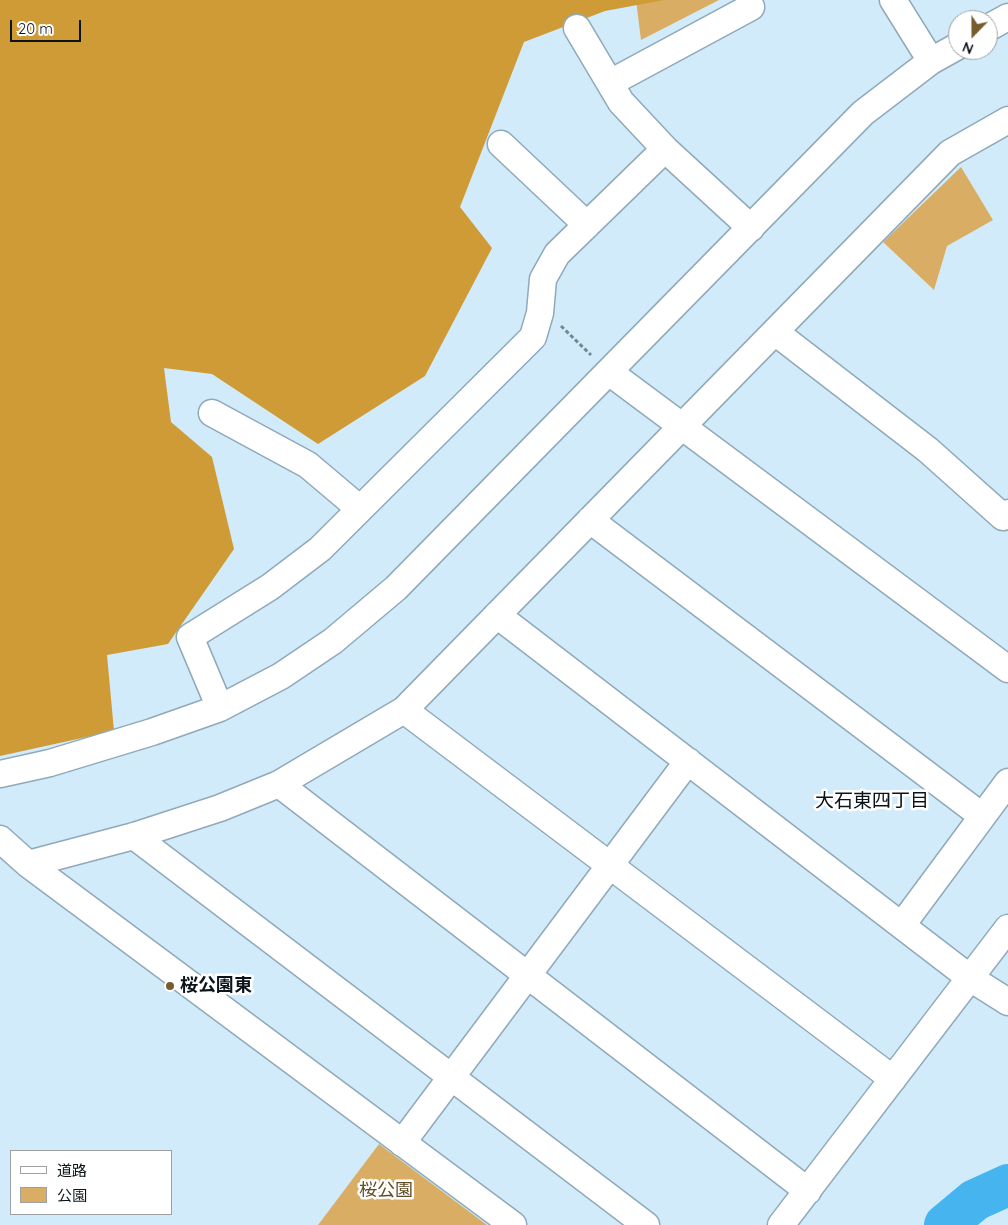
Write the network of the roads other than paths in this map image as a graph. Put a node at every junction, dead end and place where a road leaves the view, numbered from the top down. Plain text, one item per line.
1 (893, 0) edge
2 (751, 7) dead end
3 (577, 28) dead end
4 (948, 52) edge
5 (931, 61) junction
6 (610, 83) junction
7 (1008, 120) edge
8 (500, 144) dead end
9 (665, 149) junction
10 (586, 225) junction
11 (751, 228) junction
12 (775, 332) junction
13 (609, 372) junction
14 (212, 413) dead end
15 (682, 426) junction
16 (360, 510) junction
17 (1008, 513) edge
18 (590, 520) junction
19 (497, 615) junction
20 (1008, 669) edge
21 (220, 708) junction
22 (404, 710) junction
23 (688, 761) junction
24 (0, 774) edge
25 (1008, 782) edge
26 (279, 784) junction
27 (982, 816) junction
28 (134, 836) junction
29 (0, 839) edge
30 (28, 864) junction
31 (610, 865) junction
32 (902, 925) junction
33 (1008, 928) edge
34 (528, 976) junction
35 (970, 978) junction
36 (1008, 1002) edge
37 (451, 1077) junction
38 (893, 1079) junction
39 (402, 1143) junction
40 (808, 1191) junction
41 (513, 1225) edge
42 (646, 1225) edge
43 (782, 1225) edge

1 - 5 street
2 - 6 street
3 - 6 street
4 - 5 street
5 - 11 street
6 - 9 street
7 - 12 street
8 - 10 street
9 - 10 street
9 - 11 street
10 - 16 street
11 - 13 street
12 - 15 street
12 - 17 street
13 - 15 street
13 - 21 street
14 - 16 street
15 - 18 street
15 - 20 street
16 - 21 street
18 - 19 street
18 - 27 street
19 - 22 street
19 - 23 street
21 - 24 street
22 - 26 street
22 - 31 street
23 - 31 street
23 - 32 street
25 - 27 street
26 - 28 street
26 - 34 street
27 - 32 street
28 - 30 street
28 - 37 street
29 - 30 street
30 - 39 street
31 - 34 street
31 - 38 street
32 - 35 street
33 - 35 street
34 - 37 street
34 - 40 street
35 - 36 street
35 - 38 street
37 - 39 street
37 - 42 street
38 - 40 street
39 - 41 street
40 - 43 street

